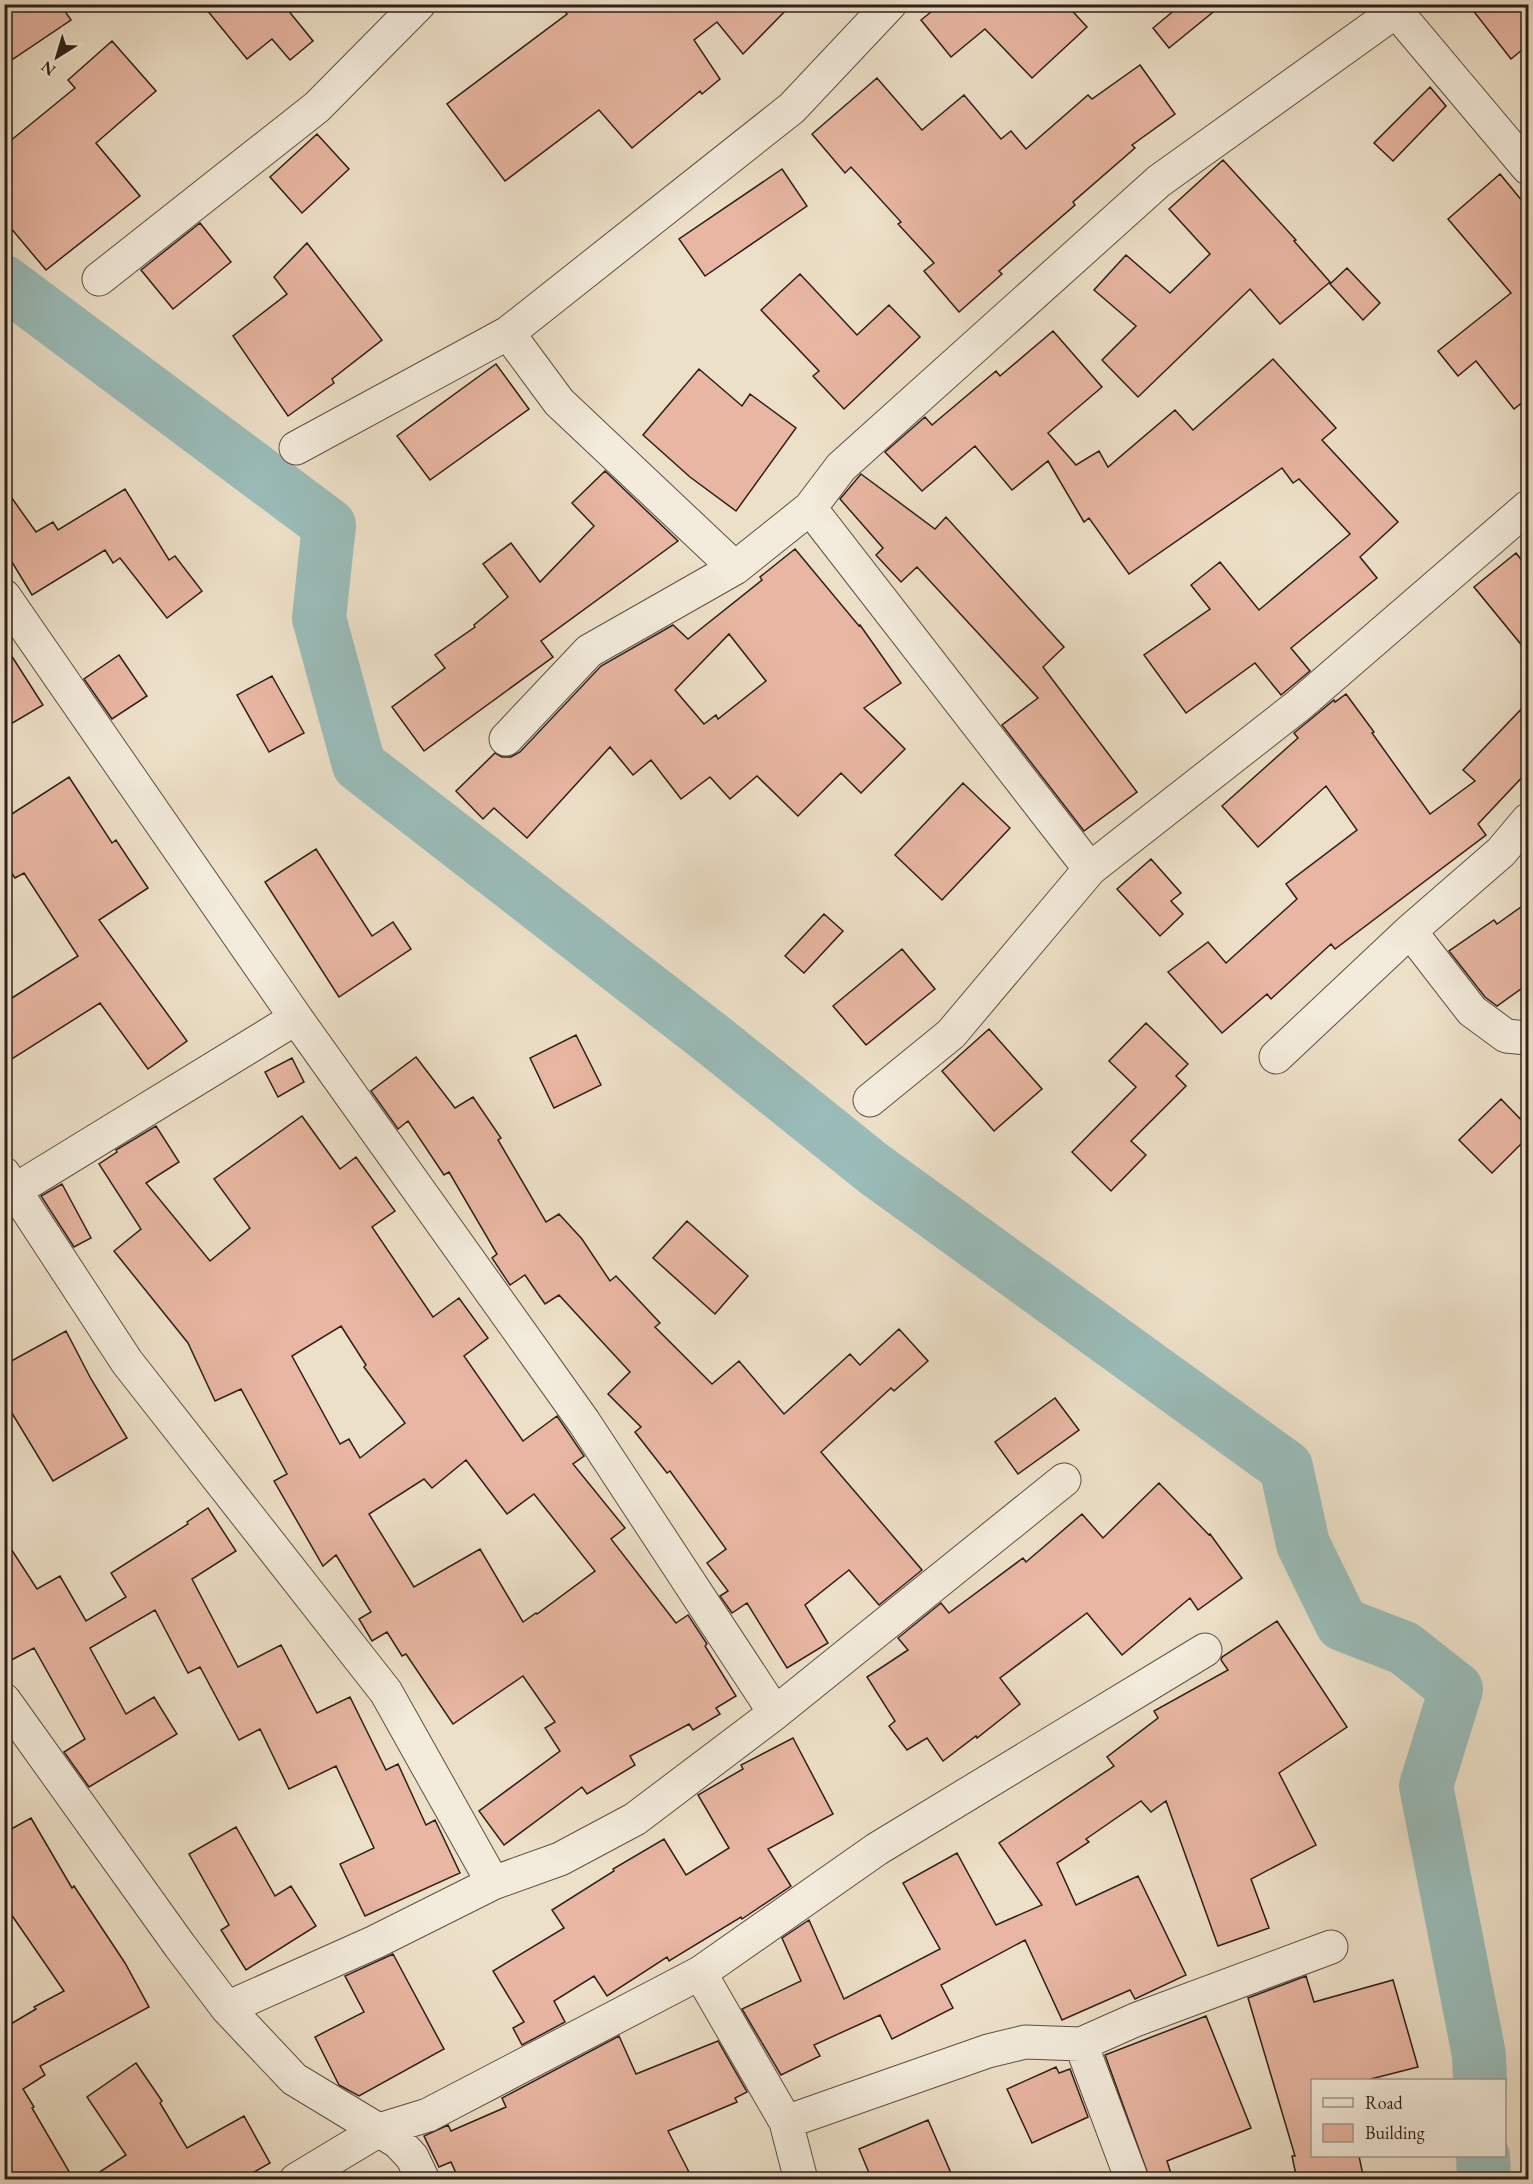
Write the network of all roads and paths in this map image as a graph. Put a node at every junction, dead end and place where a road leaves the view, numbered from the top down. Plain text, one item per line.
1 (418, 4) edge
2 (890, 4) edge
3 (1393, 8) edge
4 (1528, 168) edge
5 (99, 279) dead end
6 (508, 333) junction
7 (296, 448) dead end
8 (1528, 507) edge
9 (810, 508) junction
10 (735, 568) junction
11 (4, 596) edge
12 (506, 739) dead end
13 (1528, 820) edge
14 (1090, 869) junction
15 (1410, 931) junction
16 (296, 1018) junction
17 (1528, 1038) edge
18 (1276, 1057) dead end
19 (870, 1100) dead end
20 (8, 1187) edge
21 (1064, 1480) dead end
22 (1205, 1650) dead end
23 (4, 1700) edge
24 (776, 1713) junction
25 (493, 1883) junction
26 (1331, 1947) dead end
27 (700, 1973) junction
28 (227, 2008) junction
29 (1081, 2044) junction
30 (786, 2122) junction
31 (379, 2130) junction
32 (296, 2180) edge
33 (423, 2180) edge
34 (801, 2180) edge
35 (1132, 2180) edge

1 - 5 street
2 - 6 street
3 - 4 street
3 - 9 street
6 - 7 street
6 - 10 street
8 - 14 street
9 - 10 street
9 - 14 street
10 - 12 street
11 - 16 street
13 - 15 street
14 - 19 street
15 - 17 street
15 - 18 street
16 - 20 street
16 - 24 street
20 - 25 street
21 - 24 street
22 - 27 street
23 - 28 street
24 - 25 street
25 - 28 street
26 - 29 street
27 - 30 street
27 - 31 street
28 - 31 street
29 - 30 street
29 - 35 street
30 - 34 street
31 - 32 street
31 - 33 street

